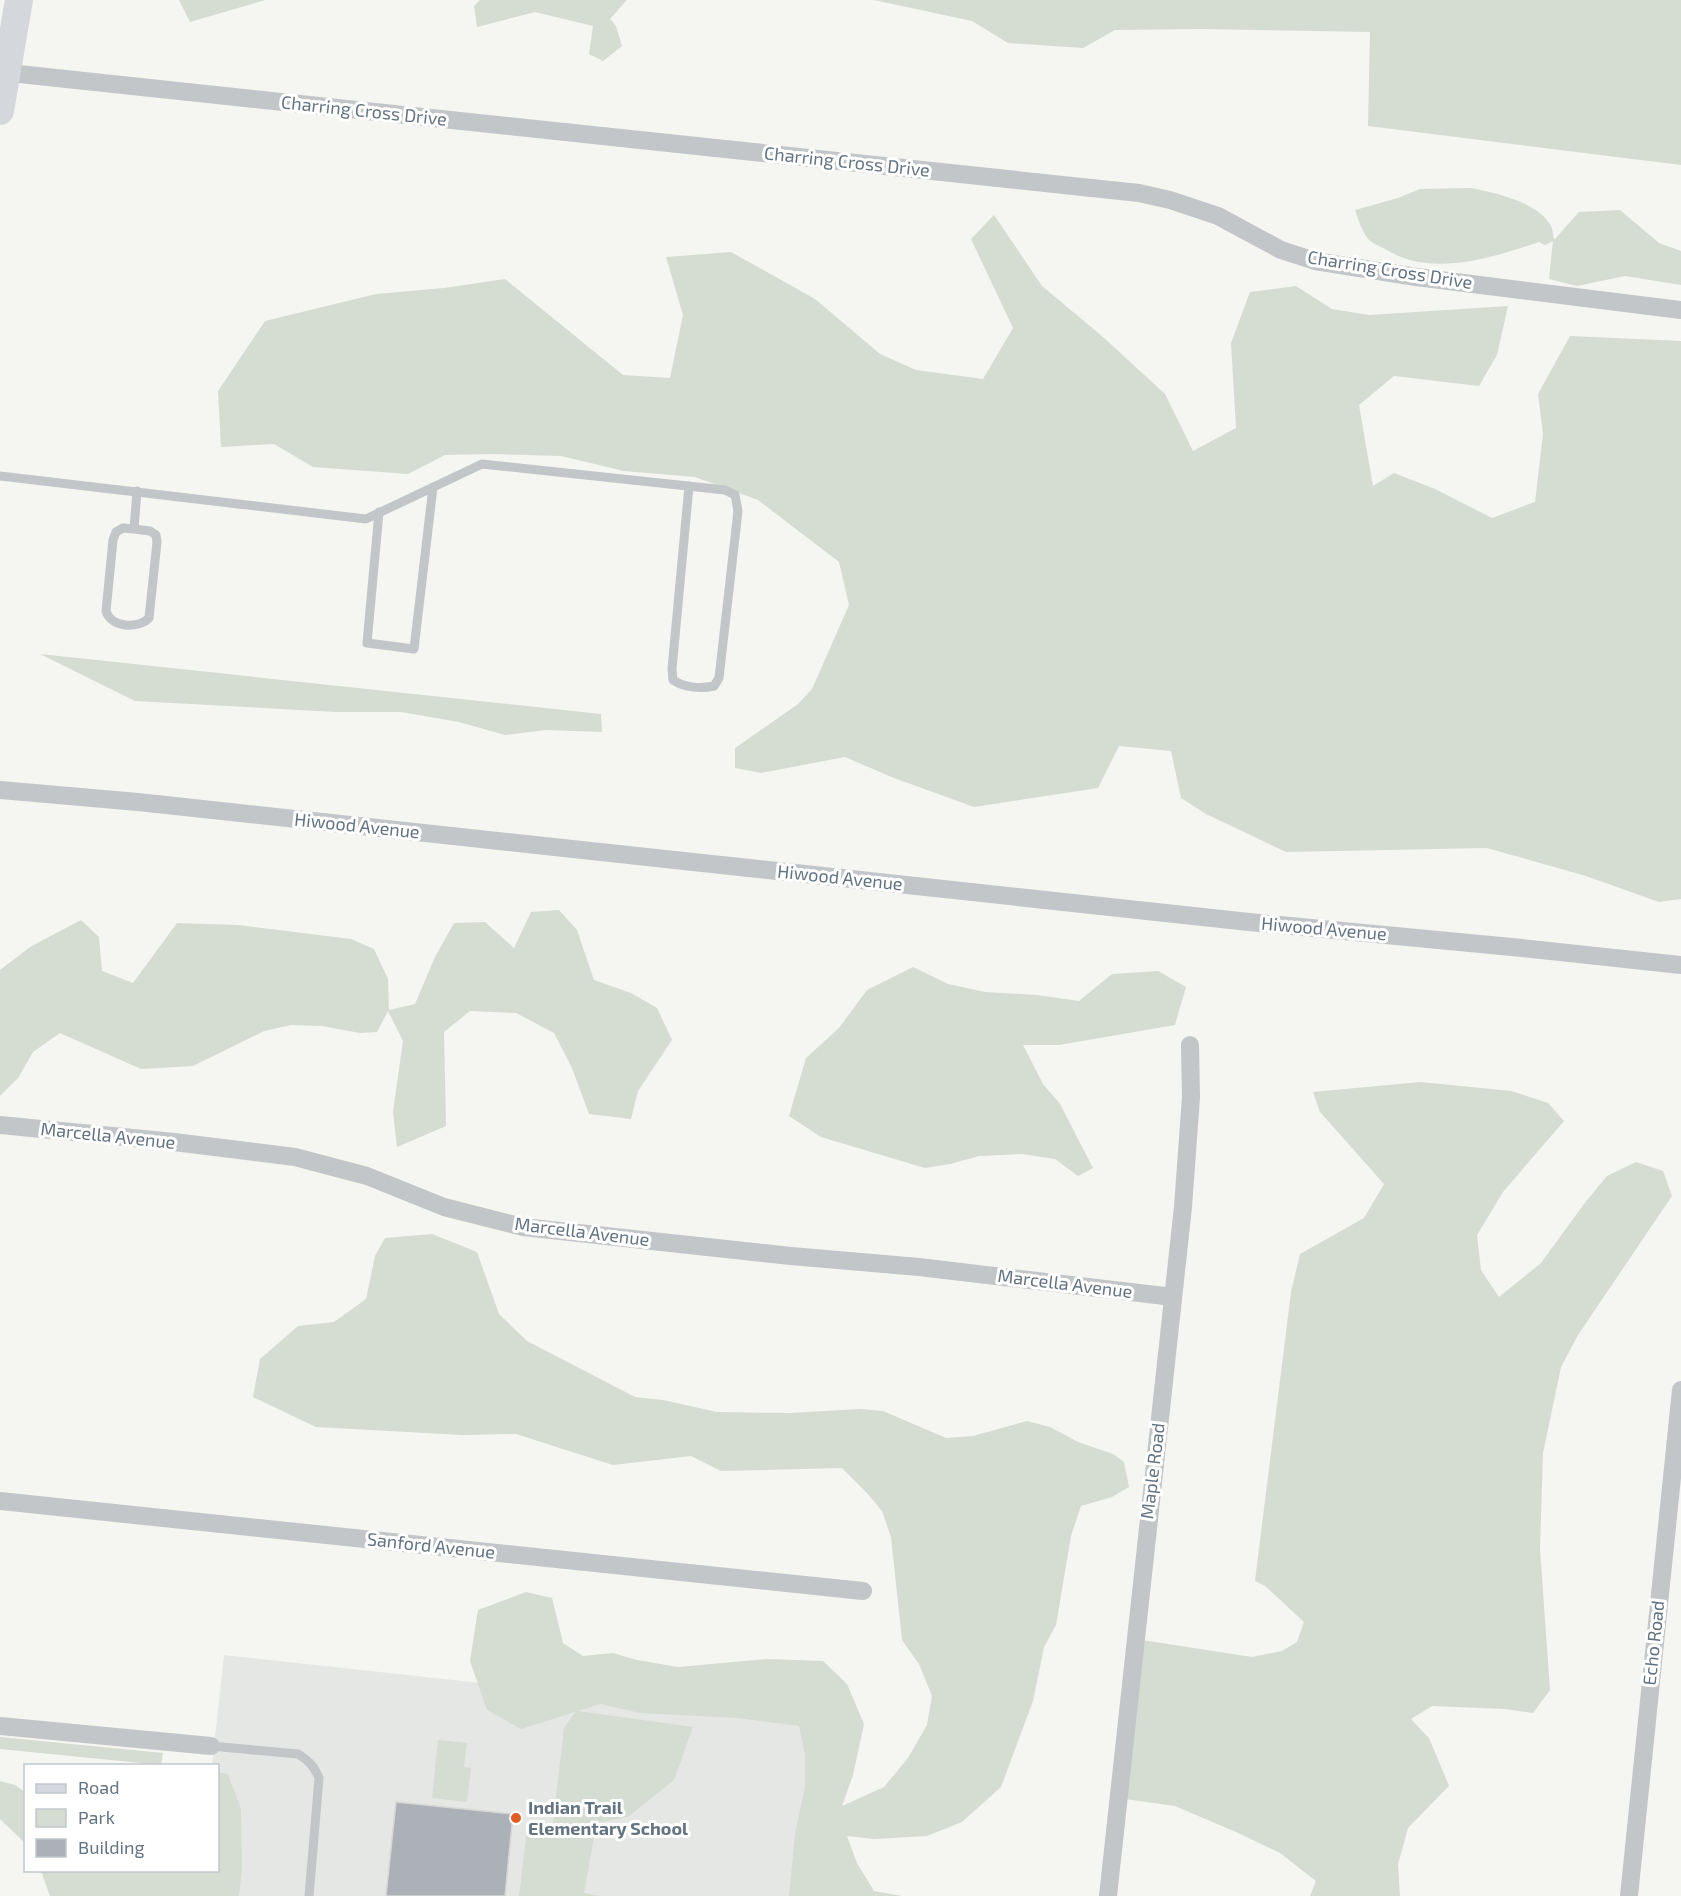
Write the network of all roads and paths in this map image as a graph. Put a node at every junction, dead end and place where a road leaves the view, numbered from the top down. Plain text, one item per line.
1 (19, 0) edge
2 (3, 72) edge
3 (0, 111) edge
4 (1681, 310) edge
5 (0, 476) edge
6 (688, 486) junction
7 (433, 487) junction
8 (137, 491) junction
9 (379, 513) junction
10 (134, 529) junction
11 (0, 790) edge
12 (1681, 965) edge
13 (1191, 1045) dead end
14 (0, 1125) edge
15 (1173, 1297) junction
16 (1681, 1390) edge
17 (0, 1501) edge
18 (863, 1591) dead end
19 (0, 1726) edge
20 (211, 1746) joint
21 (309, 1896) edge
22 (1108, 1896) edge
23 (1629, 1896) edge

1 - 2 main road
2 - 3 main road
2 - 4 street, Charring Cross Drive
5 - 8 lane
6 - 6 lane
6 - 7 lane
7 - 9 lane
7 - 9 lane
8 - 9 lane
8 - 10 lane
10 - 10 lane
11 - 12 street, Hiwood Avenue
13 - 15 street, Maple Road
14 - 15 street, Marcella Avenue
15 - 22 street, Maple Road
16 - 23 street, Echo Road
17 - 18 street, Sanford Avenue
19 - 20 street
20 - 21 lane

